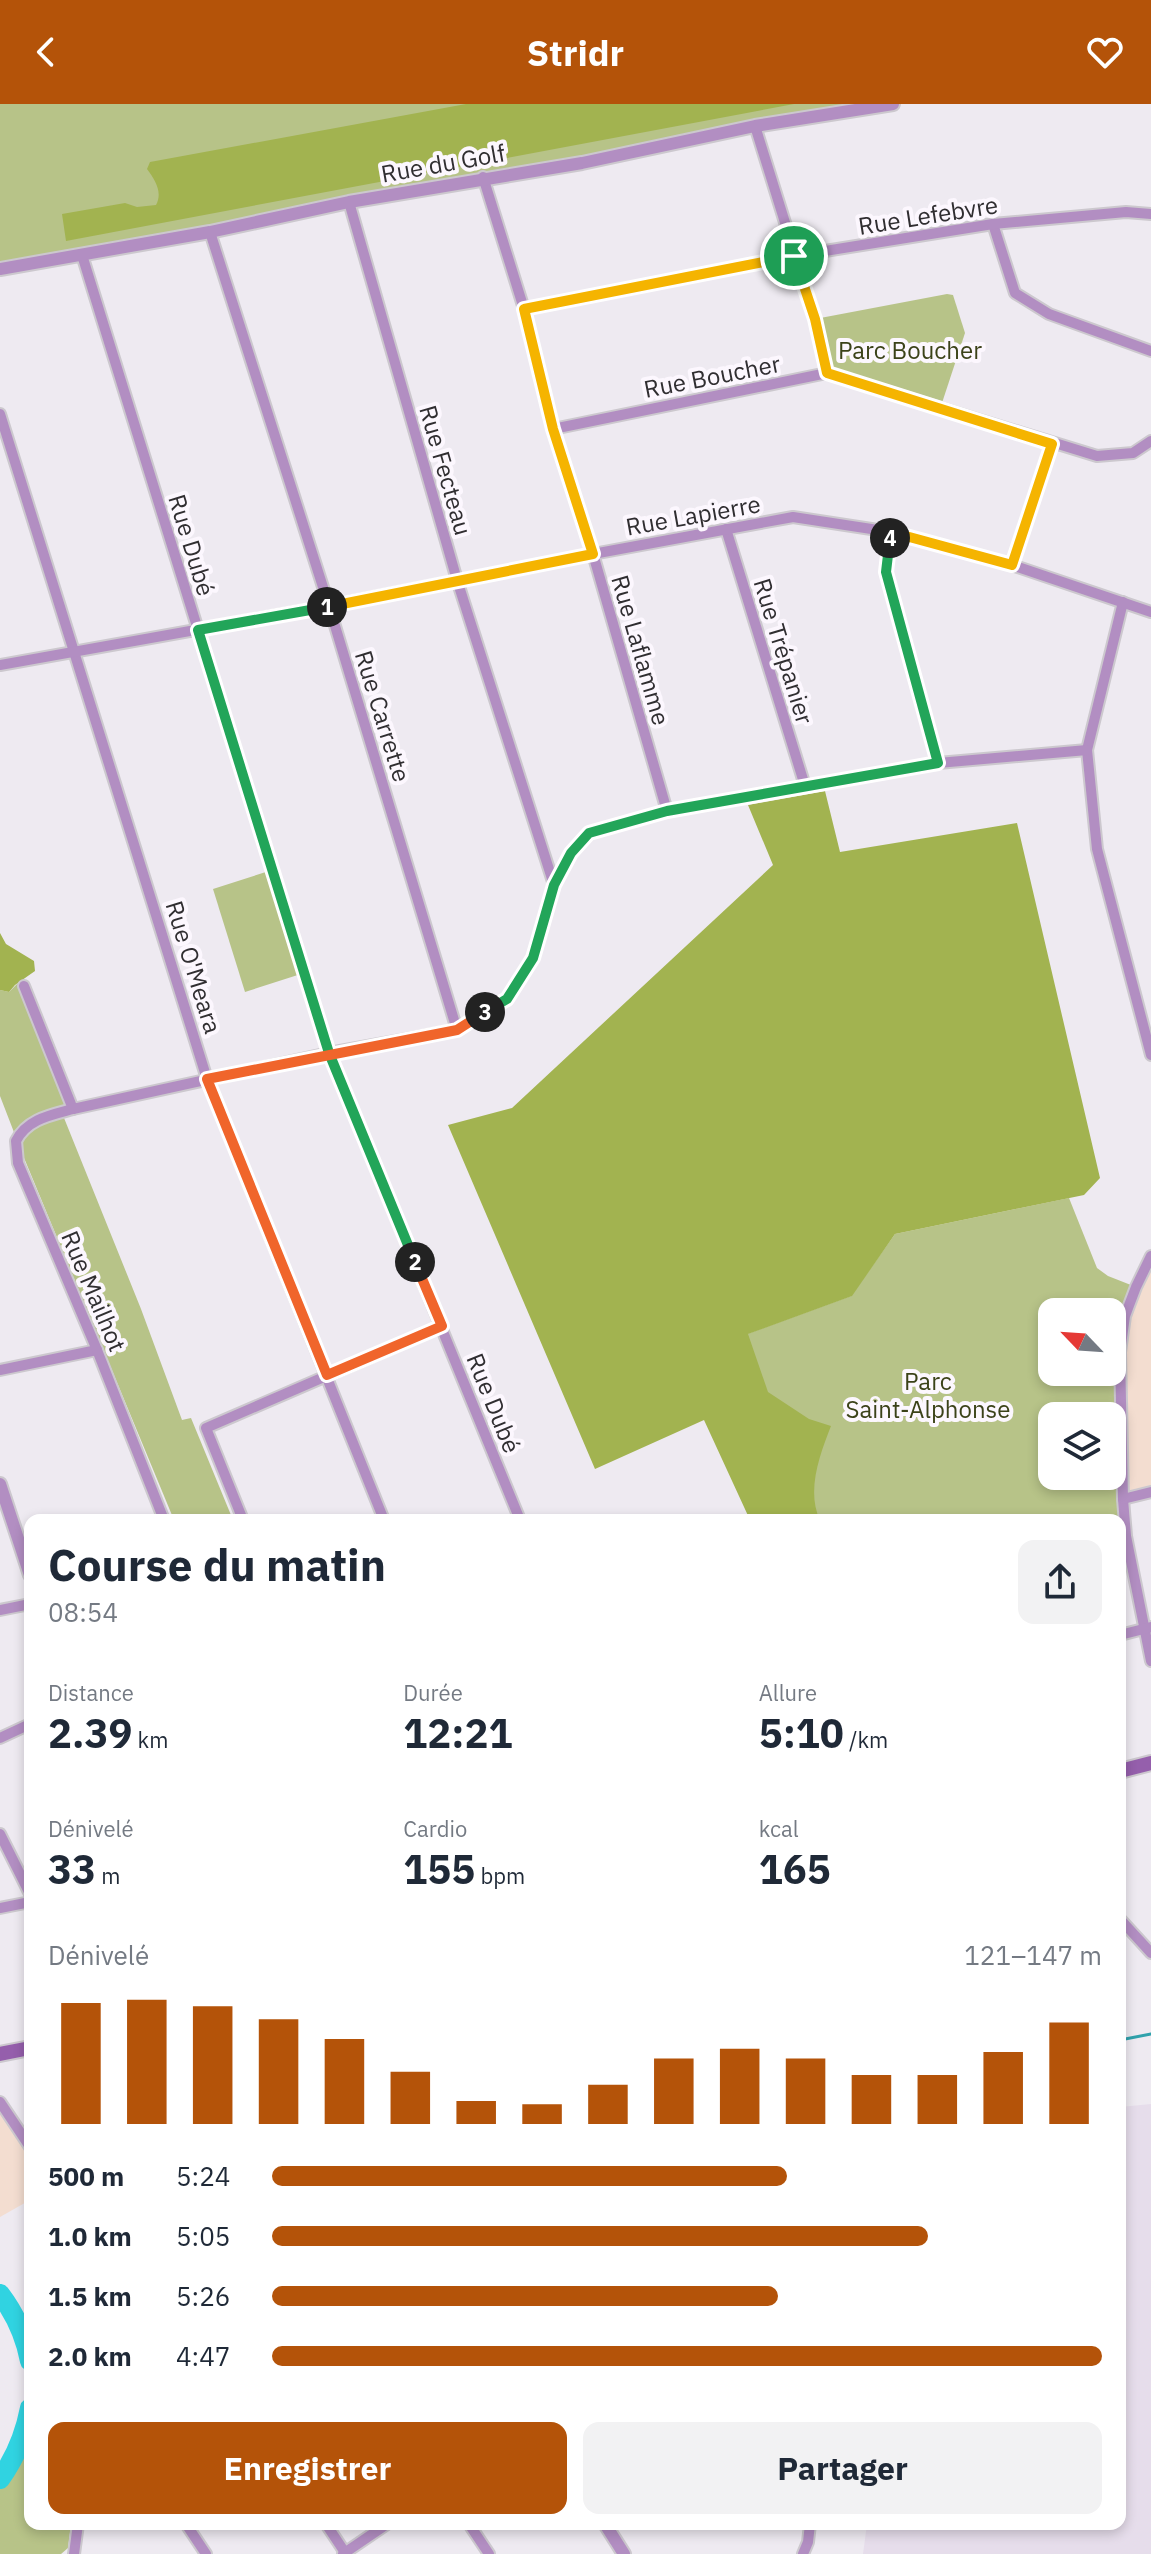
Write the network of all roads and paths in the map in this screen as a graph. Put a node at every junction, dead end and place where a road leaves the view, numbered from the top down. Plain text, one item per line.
1 (893, 104) edge
2 (755, 126) junction
3 (483, 177) junction
4 (349, 202) junction
5 (1151, 214) edge
6 (993, 224) junction
7 (210, 232) junction
8 (82, 255) junction
9 (794, 256) junction
10 (0, 269) edge
11 (524, 309) junction
12 (1151, 351) edge
13 (827, 373) junction
14 (0, 414) edge
15 (553, 429) junction
16 (1151, 441) edge
17 (1052, 444) junction
18 (726, 529) junction
19 (891, 532) junction
20 (593, 554) junction
21 (1012, 565) junction
22 (457, 580) junction
23 (1123, 602) junction
24 (329, 606) junction
25 (1151, 612) edge
26 (198, 630) junction
27 (74, 652) junction
28 (0, 665) edge
29 (1087, 750) junction
30 (938, 763) junction
31 (805, 786) junction
32 (667, 811) junction
33 (554, 885) junction
34 (24, 986) dead end
35 (457, 1030) junction
36 (329, 1053) junction
37 (1151, 1055) edge
38 (207, 1079) junction
39 (73, 1109) junction
40 (1151, 1256) edge
41 (442, 1326) junction
42 (97, 1350) junction
43 (0, 1370) edge
44 (327, 1375) junction
45 (0, 1484) edge
46 (1151, 1492) edge
47 (1123, 1499) junction
48 (162, 1514) edge
49 (241, 1514) edge
50 (382, 1514) edge
51 (518, 1514) edge
52 (1125, 1514) edge
53 (1126, 1526) edge
54 (24, 1557) edge
55 (24, 1605) edge
56 (0, 1610) edge
57 (1147, 1628) edge
58 (1126, 1633) edge
59 (1151, 1661) edge
60 (24, 1727) edge
61 (0, 1738) edge
62 (1151, 1763) edge
63 (1126, 1769) edge
64 (0, 1834) edge
65 (24, 1882) edge
66 (24, 1903) edge
67 (0, 1908) edge
68 (1126, 1926) edge
69 (1151, 1953) edge
70 (24, 2049) edge
71 (0, 2054) edge
72 (0, 2102) edge
73 (24, 2138) edge
74 (77, 2530) edge
75 (190, 2530) edge
76 (330, 2530) edge
77 (379, 2530) edge
78 (473, 2530) edge
79 (609, 2530) edge
80 (809, 2530) edge
81 (74, 2554) edge
82 (206, 2554) edge
83 (345, 2554) edge
84 (489, 2554) edge
85 (624, 2554) edge
86 (803, 2554) edge

1 - 2 street, Rue du Golf
2 - 3 street, Rue du Golf
2 - 9 street
3 - 4 street, Rue du Golf
3 - 11 street, Rue Laflamme
4 - 7 street, Rue du Golf
4 - 22 street, Rue Fecteau
5 - 6 street, Rue Lefebvre
6 - 9 street, Rue Lefebvre
6 - 12 street
7 - 8 street, Rue du Golf
7 - 24 street, Rue Carrette
8 - 10 street, Rue du Golf
8 - 26 street, Rue Dubé
9 - 11 street, Rue Lefebvre
9 - 13 street
11 - 15 street, Rue Laflamme
13 - 15 street, Rue Boucher
13 - 17 street, Rue Boucher
14 - 27 street, Rue O'Meara
15 - 20 street, Rue Laflamme
16 - 17 street, Rue Boucher
17 - 21 street
18 - 19 street, Rue Lapierre
18 - 20 street, Rue Lapierre
18 - 31 street, Rue Trépanier
19 - 21 street, Rue Lapierre
19 - 30 street
20 - 22 street, Rue Lapierre
20 - 32 street, Rue Laflamme
21 - 23 street, Rue Lapierre
22 - 24 street, Rue Lapierre
22 - 33 street, Rue Fecteau
23 - 25 street, Rue Lapierre
23 - 29 street
24 - 26 street, Rue Lapierre
24 - 35 street, Rue Carrette
26 - 27 street, Rue Lapierre
26 - 36 street, Rue Dubé
27 - 28 street, Rue Lapierre
27 - 38 street, Rue O'Meara
29 - 30 street
29 - 37 street
30 - 31 street
31 - 32 street
32 - 33 street
33 - 35 street
34 - 39 street
35 - 36 street, Rue Mailhot
36 - 38 street, Rue Mailhot
36 - 41 street, Rue Dubé
38 - 39 street, Rue Mailhot
38 - 44 street, Rue O'Meara
39 - 42 street, Rue Mailhot
40 - 47 street
41 - 44 street
41 - 51 street, Rue Dubé
42 - 43 street
42 - 48 street, Rue Mailhot
44 - 49 street
44 - 50 street, Rue O'Meara
45 - 54 street
46 - 47 street
47 - 52 street
53 - 57 street
55 - 56 street
57 - 58 street
57 - 59 street
60 - 61 street
62 - 63 main road
64 - 65 street
66 - 67 street
68 - 69 street
70 - 71 main road
72 - 73 street
74 - 81 street
75 - 82 street
76 - 83 street
77 - 83 street
78 - 84 street
79 - 85 street
80 - 86 street

